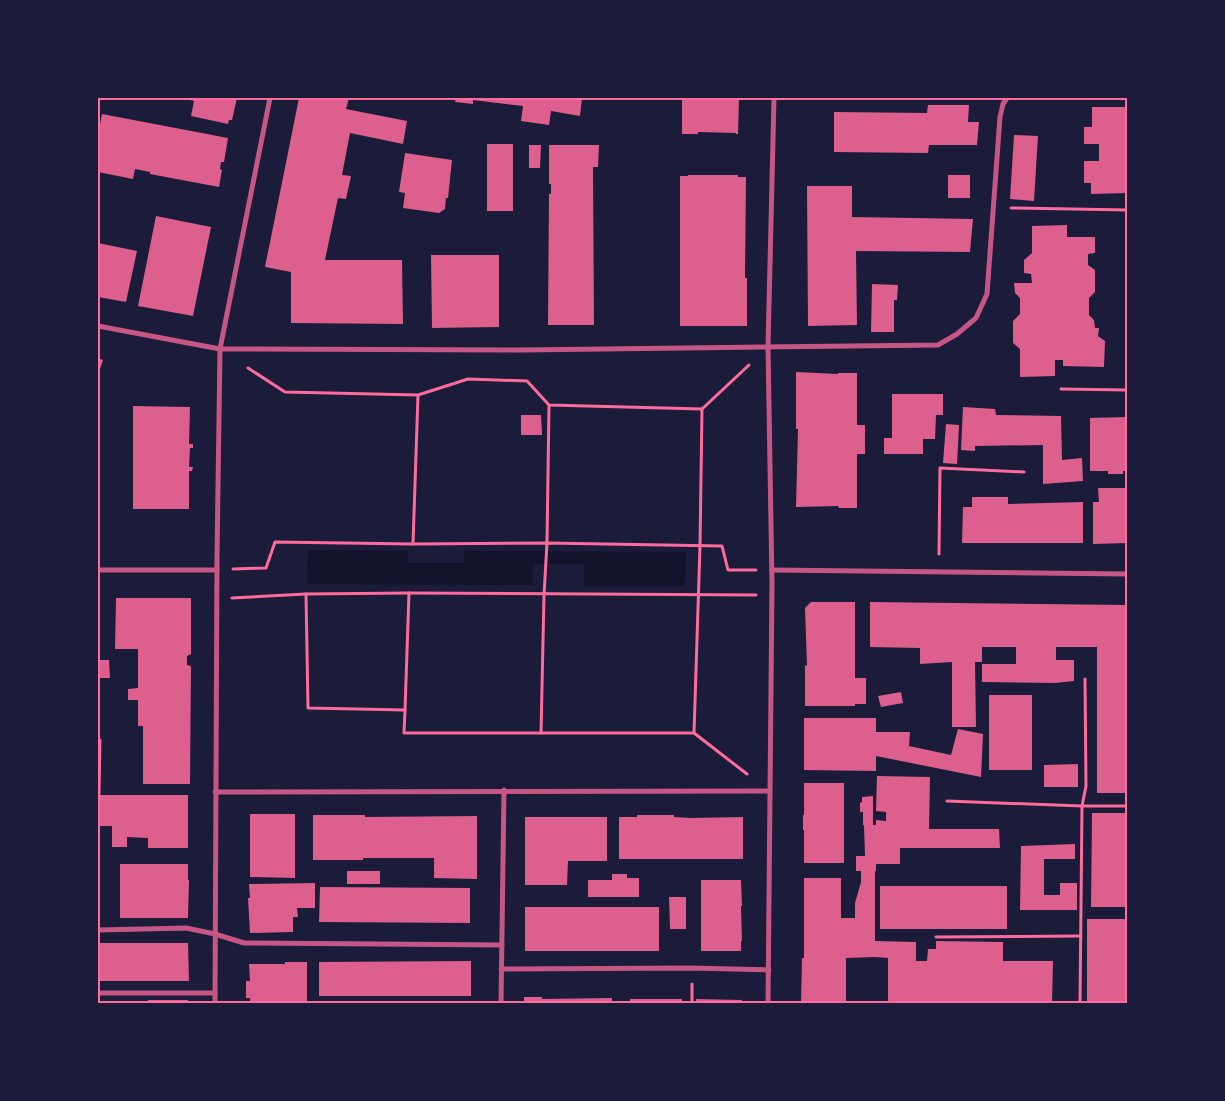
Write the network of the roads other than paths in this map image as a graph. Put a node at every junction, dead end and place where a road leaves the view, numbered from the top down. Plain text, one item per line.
1 (270, 98) edge
2 (774, 98) edge
3 (1008, 98) edge
4 (98, 326) edge
5 (768, 347) junction
6 (220, 349) junction
7 (98, 570) edge
8 (217, 570) junction
9 (772, 570) junction
10 (1128, 574) edge
11 (504, 790) junction
12 (769, 791) junction
13 (215, 792) junction
14 (98, 930) edge
15 (215, 934) junction
16 (502, 946) junction
17 (501, 969) junction
18 (769, 970) junction
19 (216, 992) junction
20 (98, 994) edge
21 (215, 1004) edge
22 (501, 1004) edge
23 (768, 1004) edge

1 - 6 street
2 - 5 street
3 - 5 street
4 - 6 street
5 - 6 street
5 - 9 street
6 - 8 street
7 - 8 street
8 - 13 street
9 - 10 street
9 - 12 street
11 - 12 street
11 - 13 street
11 - 16 street
12 - 18 street
13 - 15 street
14 - 15 street
15 - 16 street
15 - 19 street
16 - 17 street
17 - 18 street
17 - 22 street
18 - 23 street
19 - 20 street
19 - 21 street

